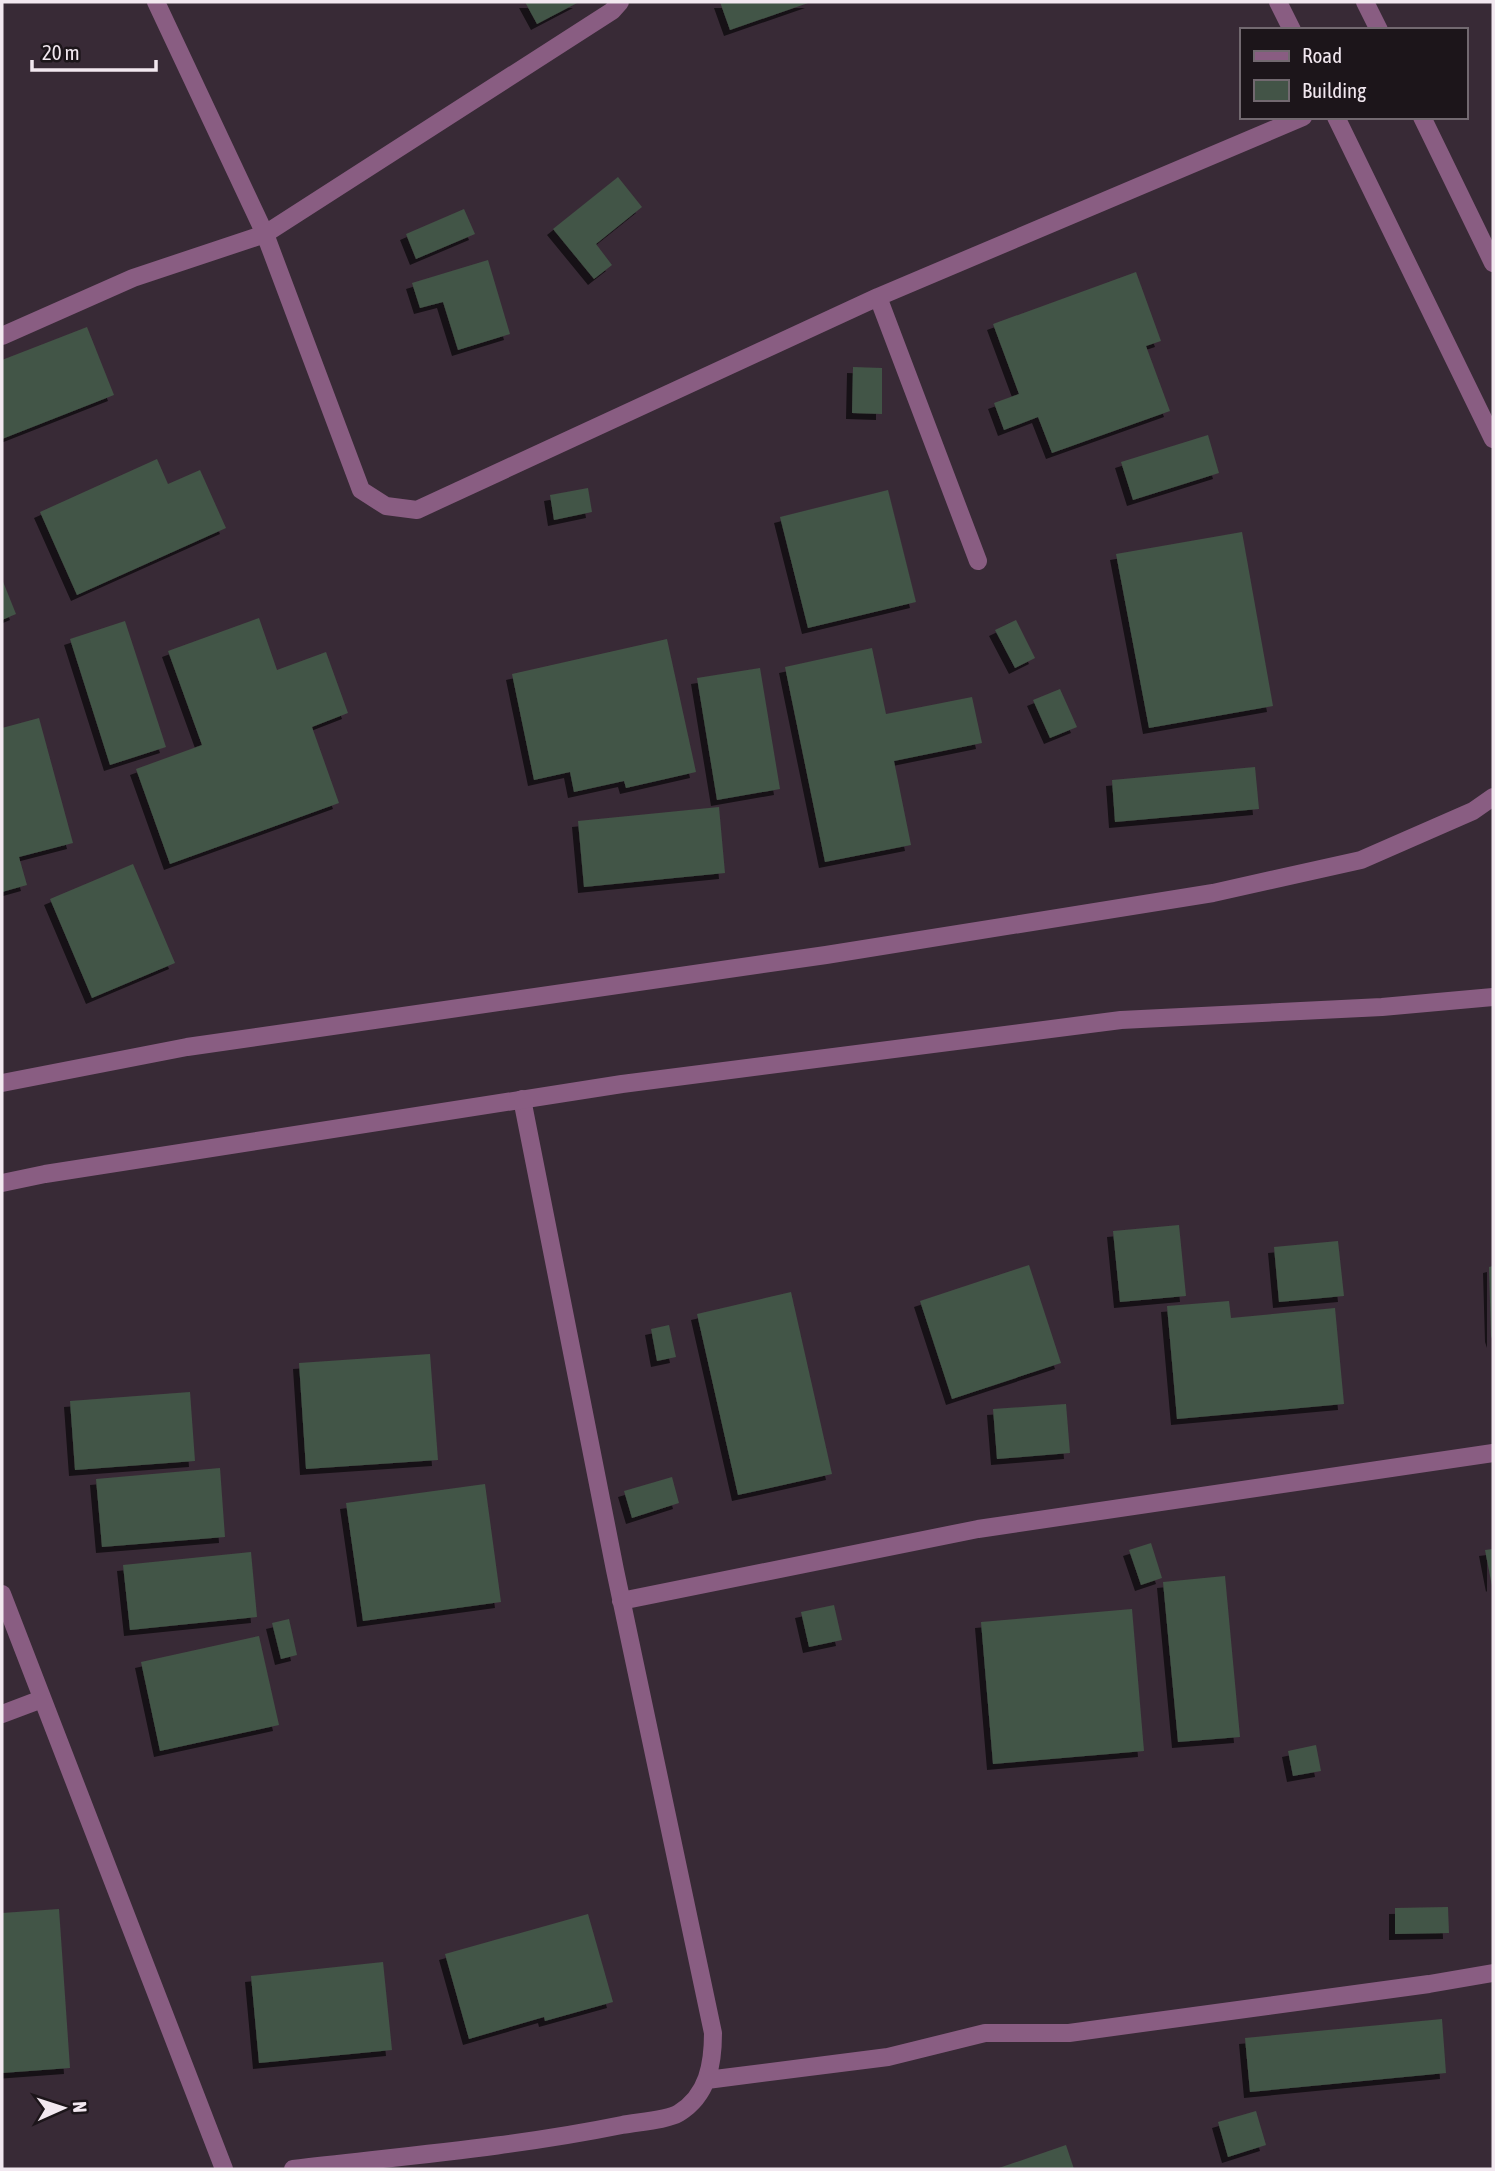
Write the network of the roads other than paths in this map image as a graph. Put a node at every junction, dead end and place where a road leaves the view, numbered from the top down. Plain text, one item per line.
1 (156, 2) edge
2 (620, 2) edge
3 (1278, 2) edge
4 (1365, 2) edge
5 (1291, 28) edge
6 (1378, 28) edge
7 (1298, 119) edge
8 (1337, 119) edge
9 (1423, 119) edge
10 (265, 234) junction
11 (1493, 263) edge
12 (878, 297) junction
13 (2, 336) edge
14 (1493, 439) edge
15 (978, 561) dead end
16 (1493, 797) edge
17 (1493, 997) edge
18 (2, 1083) edge
19 (522, 1099) junction
20 (2, 1183) edge
21 (1493, 1453) edge
22 (2, 1594) edge
23 (621, 1601) junction
24 (42, 1699) junction
25 (2, 1714) edge
26 (1493, 1973) edge
27 (707, 2080) junction
28 (224, 2169) edge
29 (293, 2169) edge

1 - 10 street
2 - 10 street
3 - 5 street
4 - 6 street
7 - 12 street
8 - 14 street
9 - 11 street
10 - 12 street
10 - 13 street
12 - 15 street
16 - 18 street
17 - 19 street
19 - 20 street
19 - 23 street
21 - 23 street
22 - 24 street
23 - 27 street
24 - 25 street
24 - 28 street
26 - 27 street
27 - 29 street

